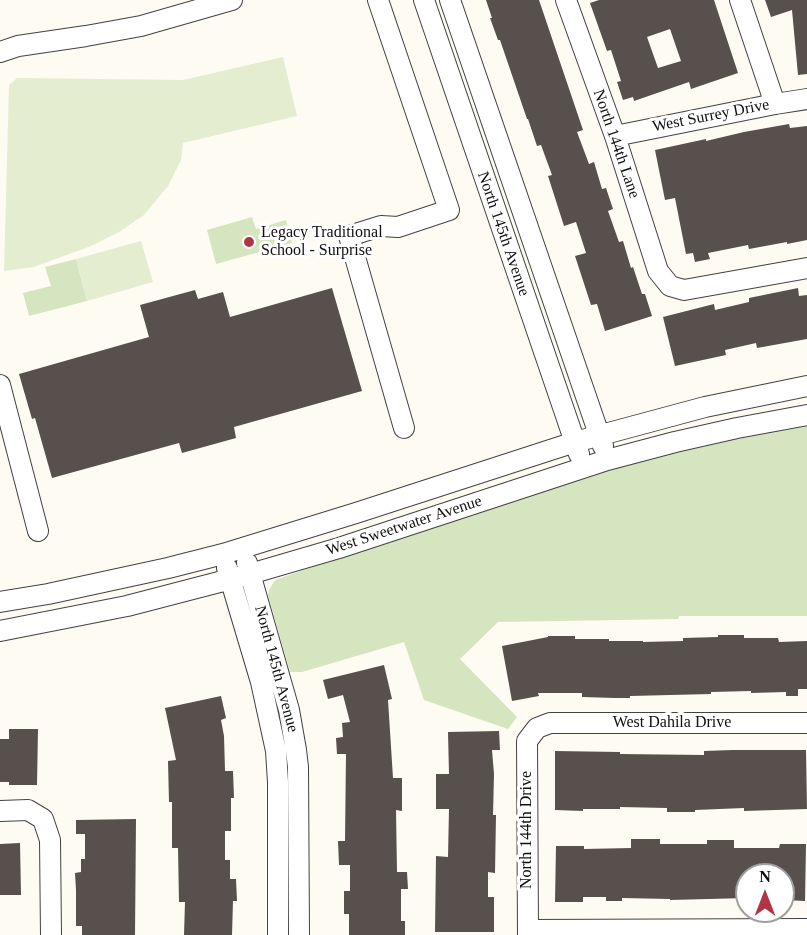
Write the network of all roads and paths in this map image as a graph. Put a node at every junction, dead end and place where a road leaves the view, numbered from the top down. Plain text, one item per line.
1 (232, 0) edge
2 (378, 0) edge
3 (424, 0) edge
4 (450, 0) edge
5 (566, 0) edge
6 (740, 0) edge
7 (0, 51) edge
8 (807, 99) edge
9 (775, 104) junction
10 (615, 136) junction
11 (807, 268) edge
12 (0, 385) edge
13 (807, 386) edge
14 (807, 415) edge
15 (404, 428) dead end
16 (599, 435) junction
17 (575, 442) junction
18 (607, 460) junction
19 (583, 467) junction
20 (38, 531) dead end
21 (233, 551) junction
22 (250, 574) junction
23 (231, 579) junction
24 (0, 602) edge
25 (0, 631) edge
26 (807, 723) edge
27 (537, 728) joint
28 (0, 810) edge
29 (807, 928) edge
30 (528, 932) edge
31 (51, 935) edge
32 (278, 935) edge
33 (299, 935) edge

1 - 7 street
2 - 15 street
3 - 17 street, North 145th Avenue
4 - 16 street, North 145th Avenue
5 - 10 street, North 144th Lane
6 - 9 street
8 - 9 street, West Surrey Drive
9 - 10 street, West Surrey Drive
10 - 11 street, North 144th Lane
12 - 20 street
13 - 16 street, West Sweetwater Avenue
14 - 18 street, West Sweetwater Avenue
16 - 17 street, West Sweetwater Avenue
16 - 18 street, North 145th Avenue
17 - 19 street, North 145th Avenue
17 - 21 street, West Sweetwater Avenue
18 - 19 street, West Sweetwater Avenue
19 - 22 street, West Sweetwater Avenue
21 - 22 street, North 145th Avenue
21 - 23 street, North 145th Avenue
21 - 24 street, West Sweetwater Avenue
22 - 23 street, West Sweetwater Avenue
22 - 33 street, North 145th Avenue
23 - 25 street, West Sweetwater Avenue
23 - 32 street, North 145th Avenue
26 - 27 street, West Dahila Drive
27 - 30 street, North 144th Drive
28 - 31 street
29 - 30 street

